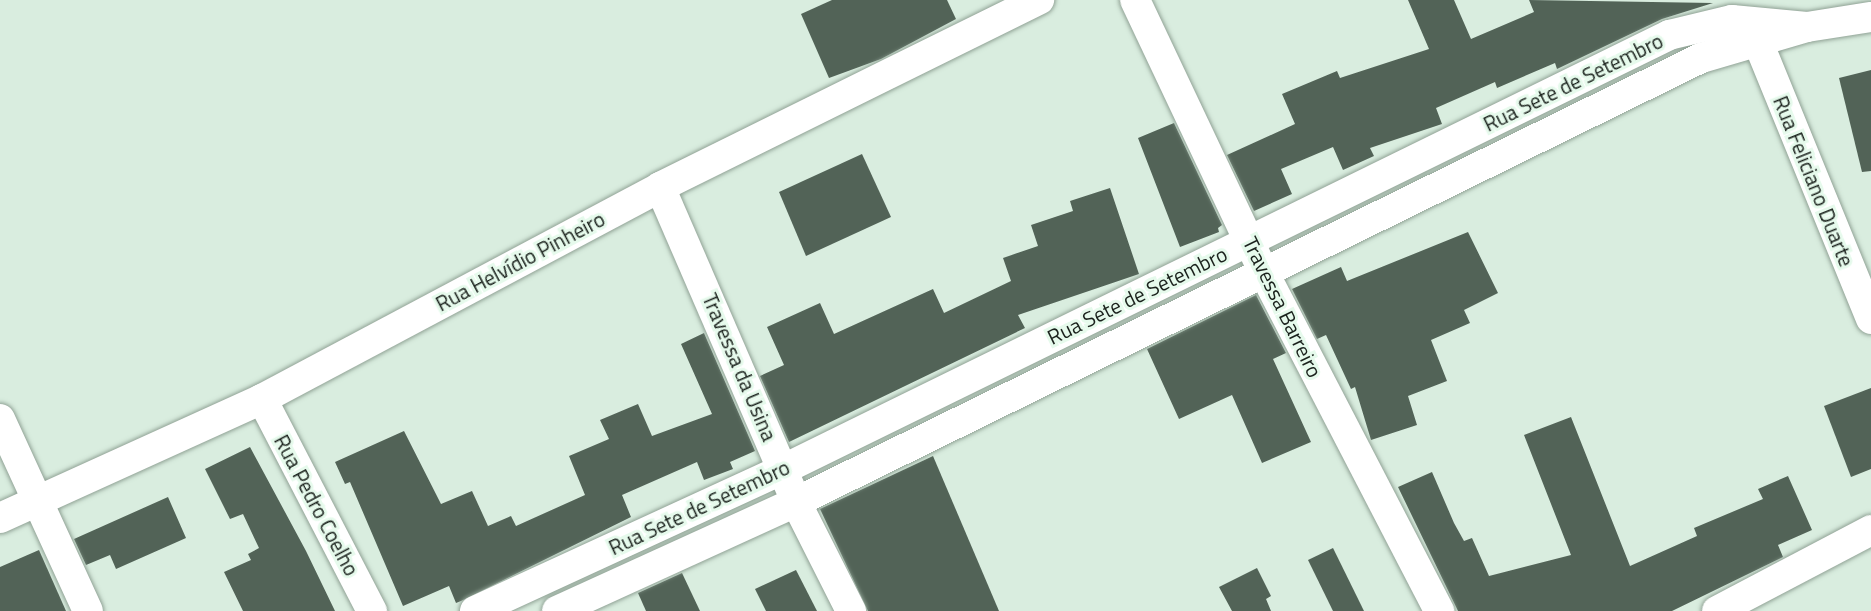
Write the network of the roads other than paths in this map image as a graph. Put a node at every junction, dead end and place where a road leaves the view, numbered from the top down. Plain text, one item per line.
1 (1039, 0) edge
2 (1135, 0) edge
3 (1871, 16) edge
4 (1763, 21) edge
5 (660, 187) junction
6 (1250, 240) junction
7 (1263, 271) junction
8 (1871, 319) edge
9 (262, 399) junction
10 (0, 419) edge
11 (784, 469) junction
12 (38, 500) junction
13 (796, 502) junction
14 (0, 518) edge
15 (1871, 530) edge
16 (88, 611) edge
17 (372, 611) edge
18 (475, 611) edge
19 (557, 611) edge
20 (851, 611) edge
21 (1439, 611) edge
22 (1717, 611) edge

1 - 5 street, Rua Helvídio Pinheiro
2 - 6 street, Travessa Barreiro
3 - 4 street, Rua Sete de Setembro
4 - 6 street, Rua Sete de Setembro
4 - 7 street, Rua Sete de Setembro
4 - 8 street, Rua Feliciano Duarte
5 - 9 street, Rua Helvídio Pinheiro
5 - 11 street, Travessa da Usina
6 - 7 street, Travessa Barreiro
6 - 11 street, Rua Sete de Setembro
7 - 13 street, Rua Sete de Setembro
7 - 21 street, Travessa Barreiro
9 - 12 street, Rua Helvídio Pinheiro
9 - 17 street, Rua Pedro Coelho
10 - 12 street
11 - 13 street, Travessa da Usina
11 - 18 street, Rua Sete de Setembro
12 - 14 street, Rua Helvídio Pinheiro
12 - 16 street
13 - 19 street, Rua Sete de Setembro
13 - 20 street, Travessa da Usina
15 - 22 street

